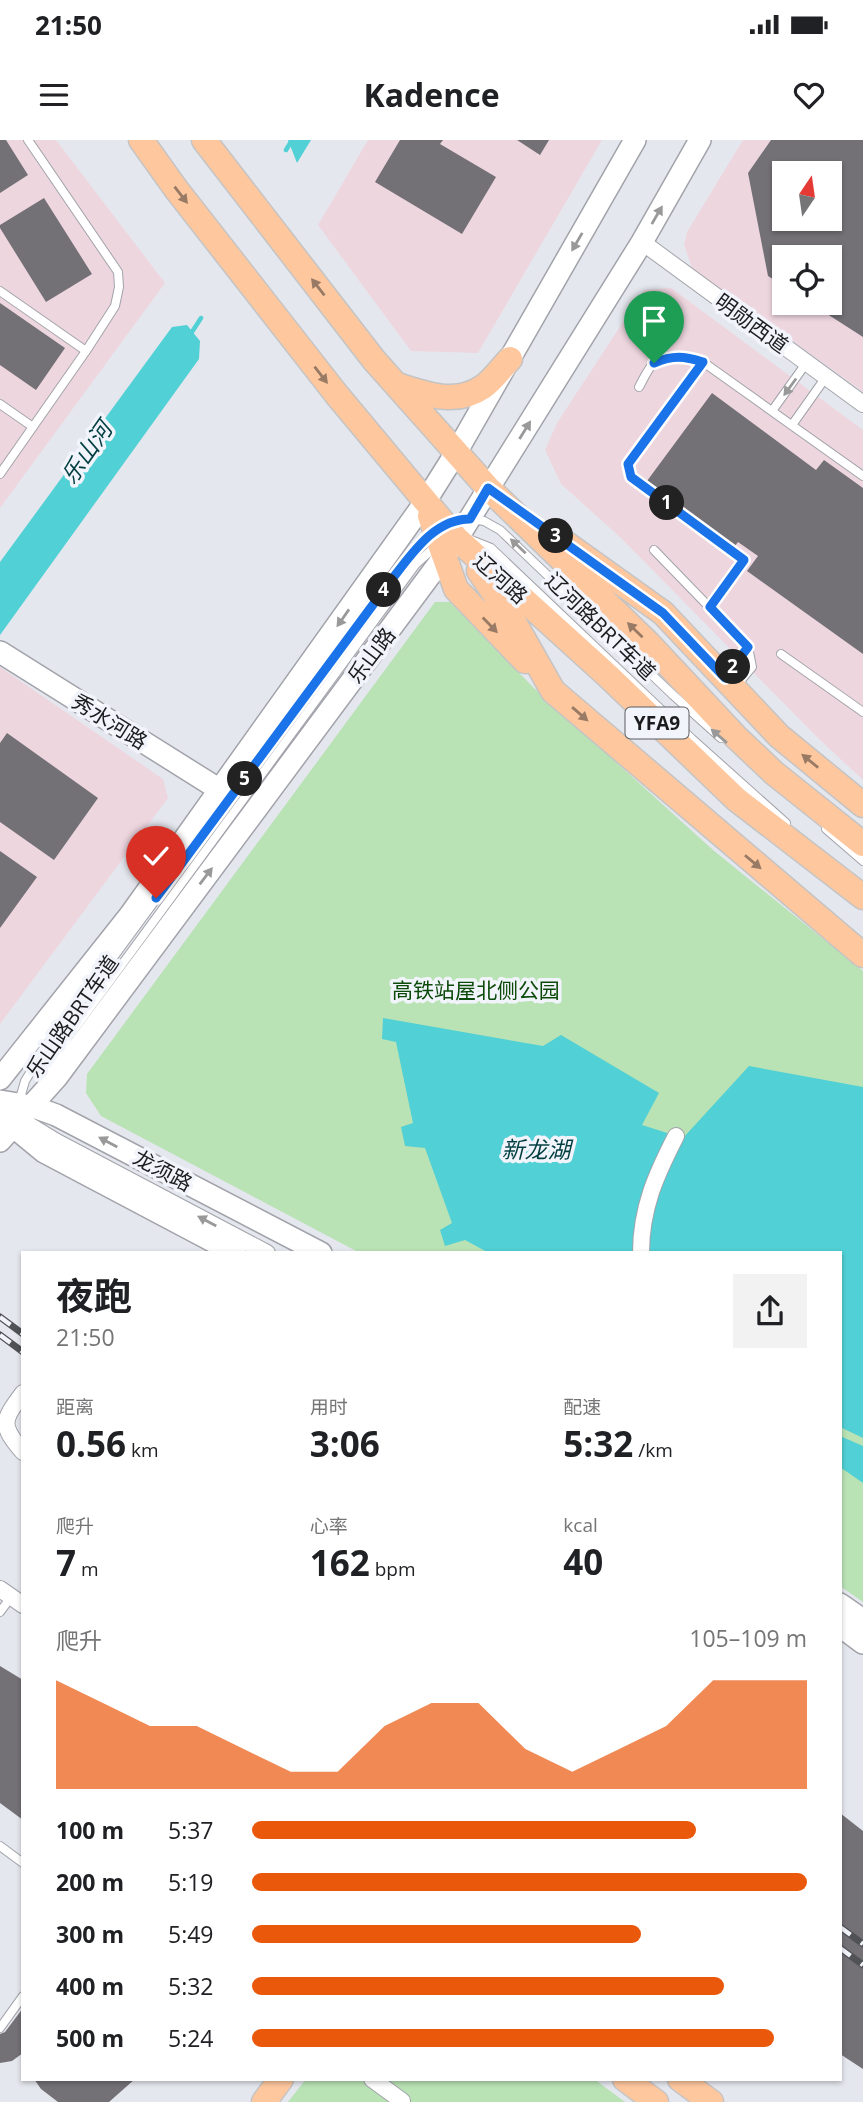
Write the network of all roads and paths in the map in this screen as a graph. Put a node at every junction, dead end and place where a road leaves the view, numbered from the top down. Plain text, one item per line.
1 (28, 140) edge
2 (141, 140) edge
3 (635, 140) edge
4 (700, 140) edge
5 (210, 143) edge
6 (642, 242) junction
7 (0, 291) edge
8 (86, 351) junction
9 (510, 359) junction
10 (703, 362) junction
11 (807, 362) junction
12 (827, 376) junction
13 (395, 384) junction
14 (639, 387) dead end
15 (0, 404) edge
16 (863, 404) edge
17 (772, 411) junction
18 (792, 425) junction
19 (33, 426) junction
20 (457, 451) junction
21 (0, 474) edge
22 (863, 476) edge
23 (488, 488) junction
24 (425, 502) junction
25 (446, 534) junction
26 (654, 550) dead end
27 (710, 607) junction
28 (748, 647) junction
29 (1, 653) edge
30 (781, 654) dead end
31 (730, 683) junction
32 (863, 712) edge
33 (725, 741) dead end
34 (736, 750) dead end
35 (220, 790) junction
36 (863, 804) edge
37 (799, 806) dead end
38 (820, 824) dead end
39 (793, 829) dead end
40 (863, 844) edge
41 (863, 861) edge
42 (863, 897) edge
43 (863, 955) edge
44 (0, 1079) edge
45 (60, 1110) dead end
46 (10, 1115) edge
47 (77, 1125) junction
48 (676, 1136) dead end
49 (230, 1251) edge
50 (263, 1251) edge
51 (317, 1251) edge
52 (641, 1251) edge
53 (21, 1396) edge
54 (4, 1433) edge
55 (21, 1450) edge
56 (11, 1597) edge
57 (842, 1605) edge
58 (0, 1612) edge
59 (863, 1620) edge
60 (842, 1627) edge
61 (863, 1643) edge
62 (0, 1846) edge
63 (21, 1862) edge
64 (21, 1999) edge
65 (0, 2028) edge
66 (280, 2081) edge
67 (375, 2081) edge
68 (628, 2081) edge
69 (683, 2081) edge
70 (402, 2101) edge
71 (264, 2102) edge
72 (656, 2102) edge
73 (711, 2102) edge

1 - 8 lane
2 -> 24 main road
3 -> 9 main road, 乐山路
6 -> 4 main road, 乐山路
13 -> 5 main road, YFA9
6 - 11 street, 明勋西道
23 -> 6 main road, 乐山路
7 - 8 lane
8 - 19 lane
9 - 13 main road
9 - 20 main road, 乐山路
10 - 14 lane
10 - 17 lane
10 - 27 lane
11 - 12 street, 明勋西道
11 -> 17 lane
12 - 16 street, 明勋西道
12 - 18 lane
13 - 20 main road, YFA9
15 - 19 lane
17 - 18 lane
18 - 22 lane
19 - 21 lane
20 - 23 main road, YFA9
20 - 24 main road, 乐山路
23 - 25 main road, 乐山路
23 - 31 main road
40 -> 23 main road, YFA9
24 - 25 main road
24 -> 35 main road, 乐山路
33 -> 25 lane, 辽河路BRT车道
25 - 39 lane, 辽河路BRT车道
25 - 42 main road, 辽河路 / YFA9
25 -> 43 main road
25 - 46 lane, 乐山路BRT车道
46 -> 25 main road, 乐山路
26 - 27 lane
27 - 28 lane
28 - 31 lane
28 - 31 lane
29 - 35 main road, 秀水河路
30 - 32 lane
36 -> 31 main road
34 - 37 lane
35 - 44 main road, 乐山路
38 - 41 lane
45 - 47 lane
46 - 47 main road, 龙须路
46 - 49 main road, 龙须路
50 -> 46 street
51 -> 47 main road, 龙须路
48 - 52 street
53 - 54 street
54 - 55 street
56 - 58 lane
57 - 59 main road
60 - 61 main road
62 - 63 lane
64 - 65 lane
66 - 71 main road
67 - 70 street
68 - 72 main road
69 - 73 main road

